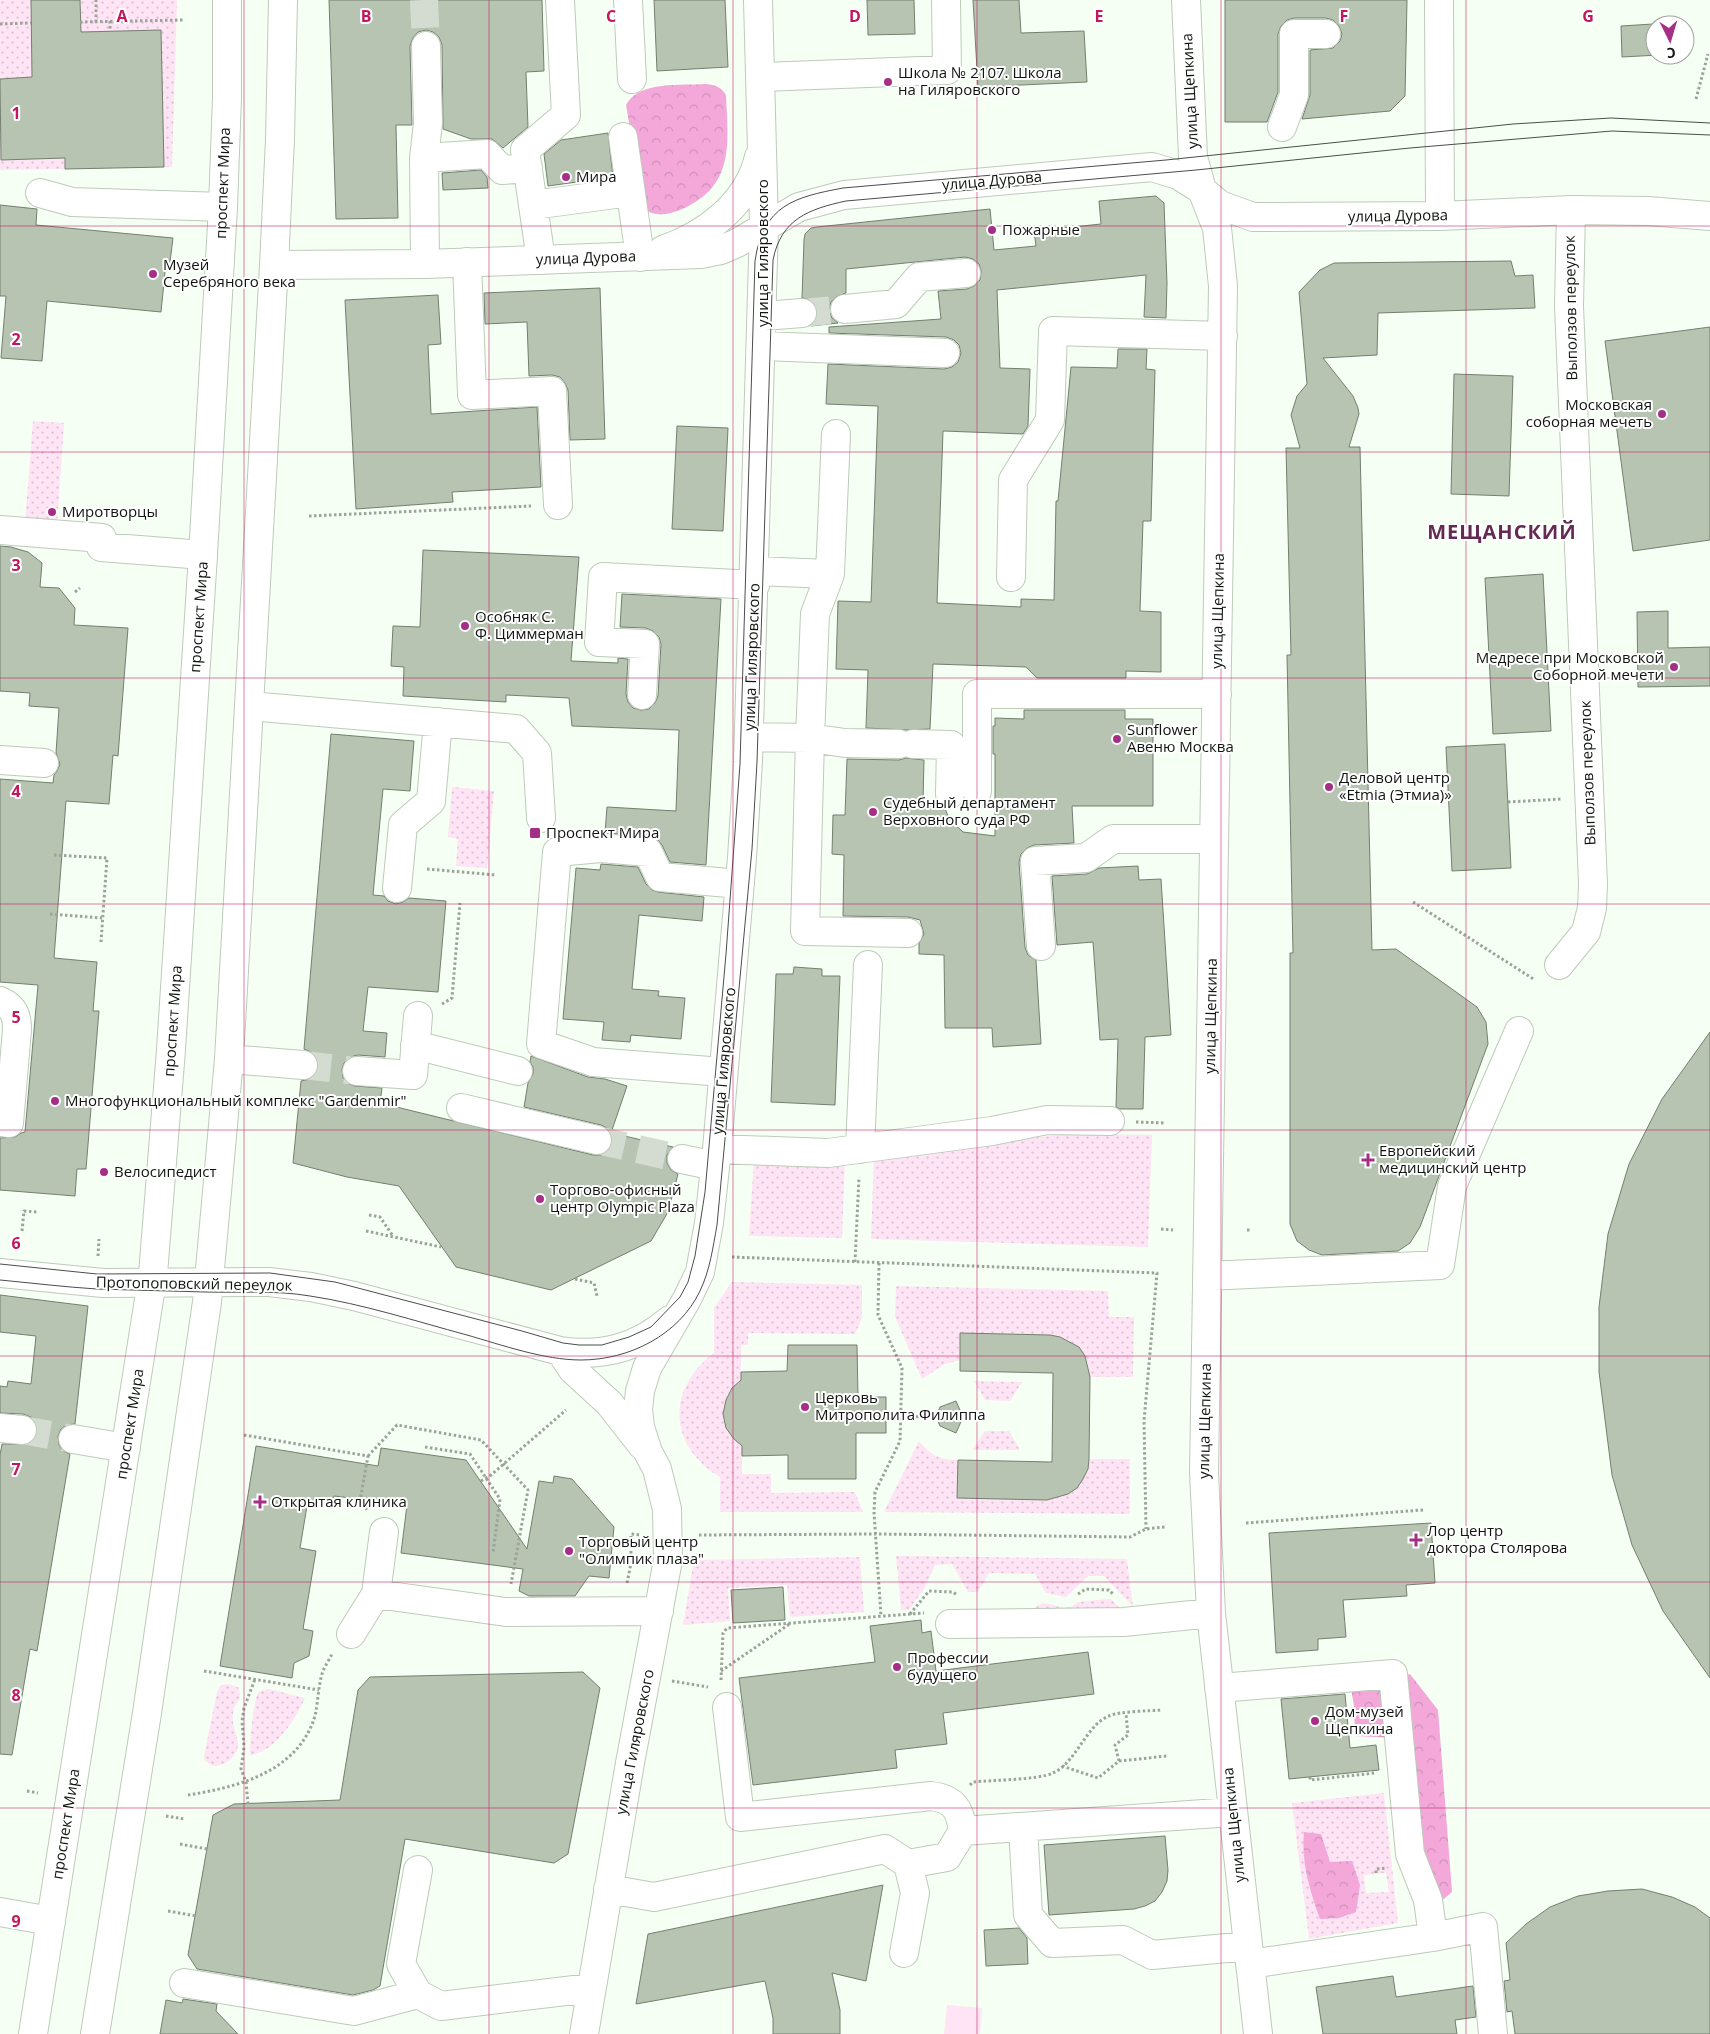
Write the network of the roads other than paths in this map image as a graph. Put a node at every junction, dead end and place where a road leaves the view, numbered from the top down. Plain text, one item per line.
1 (227, 0) edge
2 (283, 0) edge
3 (560, 0) edge
4 (628, 0) edge
5 (758, 0) edge
6 (946, 0) edge
7 (1186, 0) edge
8 (1439, 0) edge
9 (1326, 34) dead end
10 (426, 46) tunnel mouth
11 (760, 77) junction
12 (632, 79) dead end
13 (1282, 127) dead end
14 (623, 137) dead end
15 (1191, 139) junction
16 (762, 142) junction
17 (424, 158) junction
18 (1152, 167) junction
19 (528, 168) junction
20 (1202, 190) junction
21 (630, 192) junction
22 (40, 193) dead end
23 (534, 205) junction
24 (223, 207) junction
25 (1572, 210) junction
26 (1440, 216) junction
27 (1710, 216) edge
28 (764, 226) junction
29 (640, 257) junction
30 (541, 260) junction
31 (467, 262) junction
32 (424, 264) junction
33 (274, 266) junction
34 (966, 273) dead end
35 (845, 309) tunnel mouth
36 (802, 313) tunnel mouth
37 (763, 316) junction
38 (1223, 336) junction
39 (762, 346) junction
40 (945, 353) dead end
41 (836, 434) dead end
42 (558, 505) road end
43 (0, 530) edge
44 (203, 555) junction
45 (830, 574) junction
46 (1011, 577) dead end
47 (755, 578) junction
48 (1217, 694) junction
49 (642, 695) dead end
50 (250, 706) junction
51 (438, 722) junction
52 (750, 737) junction
53 (810, 738) junction
54 (0, 760) edge
55 (44, 763) dead end
56 (977, 791) dead end
57 (950, 794) dead end
58 (541, 818) dead end
59 (1214, 839) junction
60 (398, 877) road end
61 (740, 884) junction
62 (908, 933) dead end
63 (1041, 946) dead end
64 (868, 964) dead end
65 (1551, 975) road end
66 (0, 1001) edge
67 (418, 1016) road end
68 (1519, 1031) dead end
69 (415, 1045) junction
70 (230, 1059) junction
71 (303, 1065) tunnel mouth
72 (357, 1070) tunnel mouth
73 (518, 1070) dead end
74 (723, 1072) junction
75 (461, 1108) dead end
76 (1110, 1121) dead end
77 (0, 1122) edge
78 (597, 1140) tunnel mouth
79 (860, 1149) junction
80 (716, 1157) junction
81 (682, 1159) tunnel mouth
82 (0, 1273) edge
83 (1207, 1276) junction
84 (152, 1282) junction
85 (208, 1283) junction
86 (681, 1308) junction
87 (560, 1351) junction
88 (73, 1439) tunnel mouth
89 (126, 1448) junction
90 (648, 1452) junction
91 (384, 1532) road end
92 (376, 1594) junction
93 (659, 1611) junction
94 (1211, 1613) junction
95 (950, 1624) road end
96 (351, 1634) road end
97 (1219, 1688) junction
98 (724, 1698) road end
99 (1232, 1812) junction
100 (1023, 1827) junction
101 (963, 1831) junction
102 (908, 1864) junction
103 (418, 1870) dead end
104 (608, 1889) junction
105 (0, 1912) edge
106 (51, 1921) junction
107 (1432, 1937) junction
108 (904, 1953) dead end
109 (1249, 1955) junction
110 (184, 1983) dead end
111 (591, 1988) junction
112 (418, 1994) junction
113 (352, 2022) edge
114 (33, 2034) edge
115 (95, 2034) edge
116 (584, 2034) edge
117 (1258, 2034) edge
118 (1492, 2034) edge

1 - 24 main road, проспект Мира
2 - 33 main road
3 - 19 main road
4 - 12 main road
5 - 11 main road, улица Гиляровского
6 - 11 main road
7 - 15 main road, улица Щепкина
8 - 26 main road
9 - 13 main road
10 - 17 main road
11 - 16 main road, улица Гиляровского
14 - 21 main road
15 - 18 main road
15 - 20 main road, улица Щепкина
16 - 28 main road, улица Гиляровского
16 - 29 main road
17 - 19 main road
17 - 32 main road
18 - 20 main road, улица Дурова
18 - 28 main road, улица Дурова
19 - 23 main road
20 - 26 main road, улица Дурова
20 - 38 main road, улица Щепкина
21 - 23 main road
21 - 29 main road
22 - 24 main road
23 - 30 main road
24 - 44 main road, проспект Мира
25 - 26 main road, улица Дурова
25 - 27 main road, улица Дурова
25 - 65 main road, Выползов переулок
28 - 29 main road, улица Дурова
28 - 37 main road, улица Гиляровского
29 - 30 main road, улица Дурова
30 - 31 main road, улица Дурова
31 - 32 main road, улица Дурова
31 - 42 main road
32 - 33 main road, улица Дурова
33 - 50 main road
34 - 35 main road
36 - 37 main road
37 - 39 main road, улица Гиляровского
38 - 46 main road
38 - 48 main road, улица Щепкина
39 - 40 main road
39 - 47 main road, улица Гиляровского
41 - 45 main road
43 - 44 main road
44 - 84 main road, проспект Мира
45 - 47 main road
45 - 53 main road
47 - 49 main road
47 - 52 main road, улица Гиляровского
48 - 56 main road
48 - 59 main road, улица Щепкина
50 - 51 main road
50 - 70 main road
51 - 58 main road
51 - 60 main road
52 - 53 main road
52 - 61 main road, улица Гиляровского
53 - 57 main road
53 - 62 main road
54 - 55 main road
59 - 63 main road
59 - 83 main road, улица Щепкина
61 - 74 main road, улица Гиляровского
61 - 74 main road
64 - 79 main road
66 - 77 main road
67 - 69 main road
68 - 83 main road
69 - 72 main road
69 - 73 main road
70 - 71 main road
70 - 85 main road
74 - 80 main road, улица Гиляровского
75 - 78 main road
76 - 79 main road
79 - 80 main road
80 - 81 main road
80 - 86 main road, улица Гиляровского
82 - 84 main road, Протопоповский переулок
83 - 94 main road, улица Щепкина
84 - 85 main road, Протопоповский переулок
84 - 89 main road, проспект Мира
85 - 87 main road, Протопоповский переулок
85 - 115 main road
86 - 87 main road, улица Гиляровского
86 - 90 main road, улица Гиляровского
87 - 90 main road, улица Гиляровского
88 - 89 main road
89 - 106 main road, проспект Мира
90 - 93 main road, улица Гиляровского
91 - 92 main road
92 - 93 main road
92 - 96 main road
93 - 104 main road, улица Гиляровского
94 - 95 main road
94 - 97 main road, улица Щепкина
97 - 99 main road, улица Щепкина
97 - 107 main road
98 - 101 main road
99 - 100 main road
99 - 109 main road, улица Щепкина
100 - 101 main road
100 - 109 main road
101 - 102 main road
102 - 104 main road
102 - 108 main road
103 - 112 main road
104 - 111 main road, улица Гиляровского
105 - 106 main road
106 - 114 main road, проспект Мира
107 - 109 main road
107 - 118 main road
109 - 117 main road, улица Щепкина
110 - 113 main road
111 - 112 main road
111 - 116 main road, улица Гиляровского
112 - 113 main road

